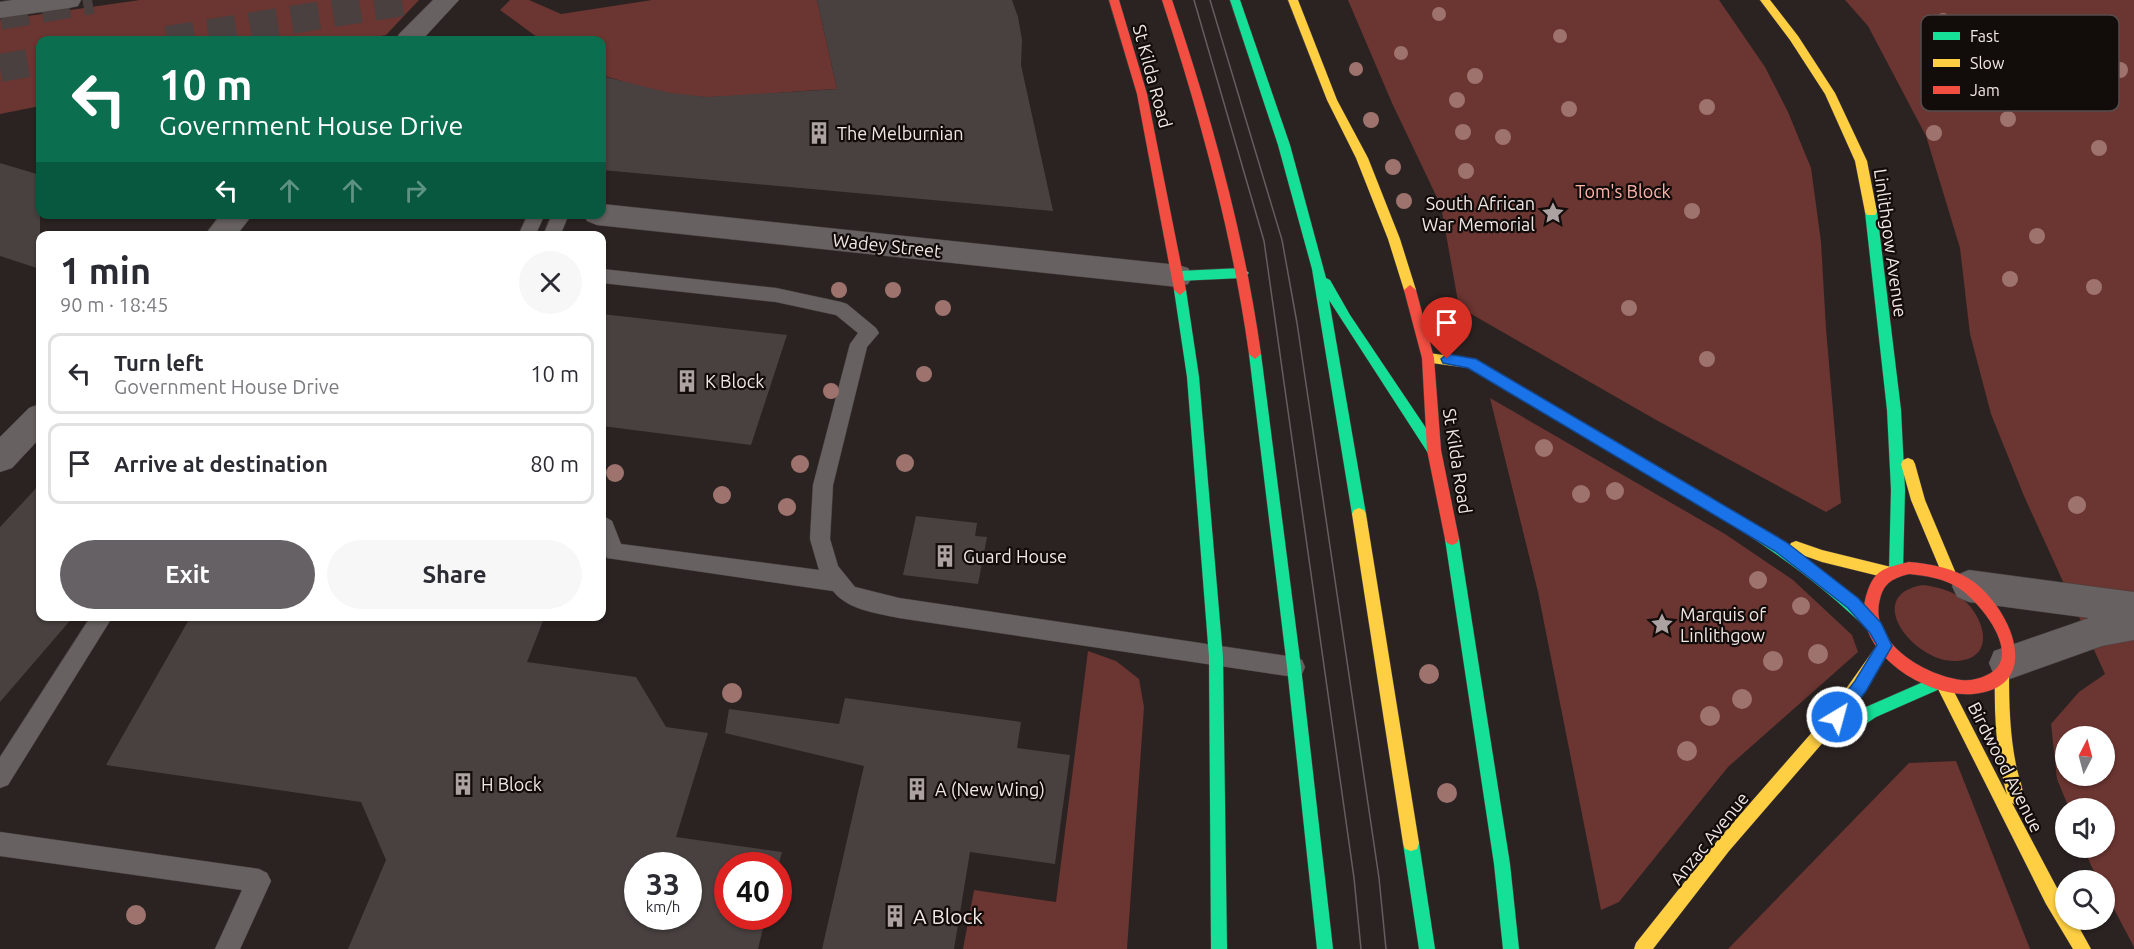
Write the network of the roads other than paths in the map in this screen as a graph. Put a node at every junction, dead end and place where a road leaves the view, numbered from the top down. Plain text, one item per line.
1 (69, 0) edge
2 (447, 0) edge
3 (1114, 0) edge
4 (1167, 0) edge
5 (1235, 0) edge
6 (1293, 0) edge
7 (1765, 0) edge
8 (0, 10) edge
9 (412, 36) edge
10 (606, 215) edge
11 (234, 219) edge
12 (223, 231) edge
13 (1318, 269) junction
14 (1243, 273) junction
15 (606, 276) edge
16 (1178, 276) junction
17 (1428, 358) junction
18 (1894, 410) junction
19 (36, 421) edge
20 (1434, 450) junction
21 (0, 458) edge
22 (1732, 516) junction
23 (606, 530) edge
24 (1894, 572) junction
25 (1960, 581) junction
26 (837, 582) junction
27 (2134, 608) edge
28 (101, 621) edge
29 (2134, 624) edge
30 (1876, 628) junction
31 (1885, 646) junction
32 (1216, 657) junction
33 (1294, 667) junction
34 (2005, 668) junction
35 (1940, 684) junction
36 (1808, 754) junction
37 (0, 777) edge
38 (0, 844) edge
39 (2052, 898) junction
40 (1655, 943) edge
41 (227, 949) edge
42 (1219, 949) edge
43 (1325, 949) edge
44 (1427, 949) edge
45 (1511, 949) edge
46 (2083, 949) edge

1 - 8 street
2 - 9 street
3 - 16 main road, St Kilda Road
4 - 14 main road, St Kilda Road
5 - 13 main road
6 - 17 main road, St Kilda Road
7 - 18 main road, Linlithgow Avenue
10 - 16 street, Wadey Street
11 - 12 street
13 - 20 main road
13 - 44 main road
14 - 16 main road
14 - 33 main road, St Kilda Road
15 - 26 lane
16 - 32 main road, St Kilda Road
17 - 20 main road, St Kilda Road
17 - 22 main road
18 - 24 main road, Linlithgow Avenue
18 - 25 main road, Linlithgow Avenue
19 - 21 street
20 - 45 main road, St Kilda Road
22 - 24 main road
22 - 30 main road
23 - 26 lane
24 - 25 main road
24 - 30 main road
25 - 27 street
25 - 34 main road
26 - 32 lane
28 - 37 lane
29 - 34 street
30 - 31 main road
31 - 35 main road
31 - 36 main road, Anzac Avenue
32 - 33 lane
32 - 42 main road, St Kilda Road
33 - 43 main road, St Kilda Road
34 - 35 main road
34 - 39 main road, Birdwood Avenue
35 - 36 main road, Anzac Avenue
35 - 39 main road, Birdwood Avenue
36 - 40 main road, Anzac Avenue
38 - 41 lane
39 - 46 main road, Birdwood Avenue

